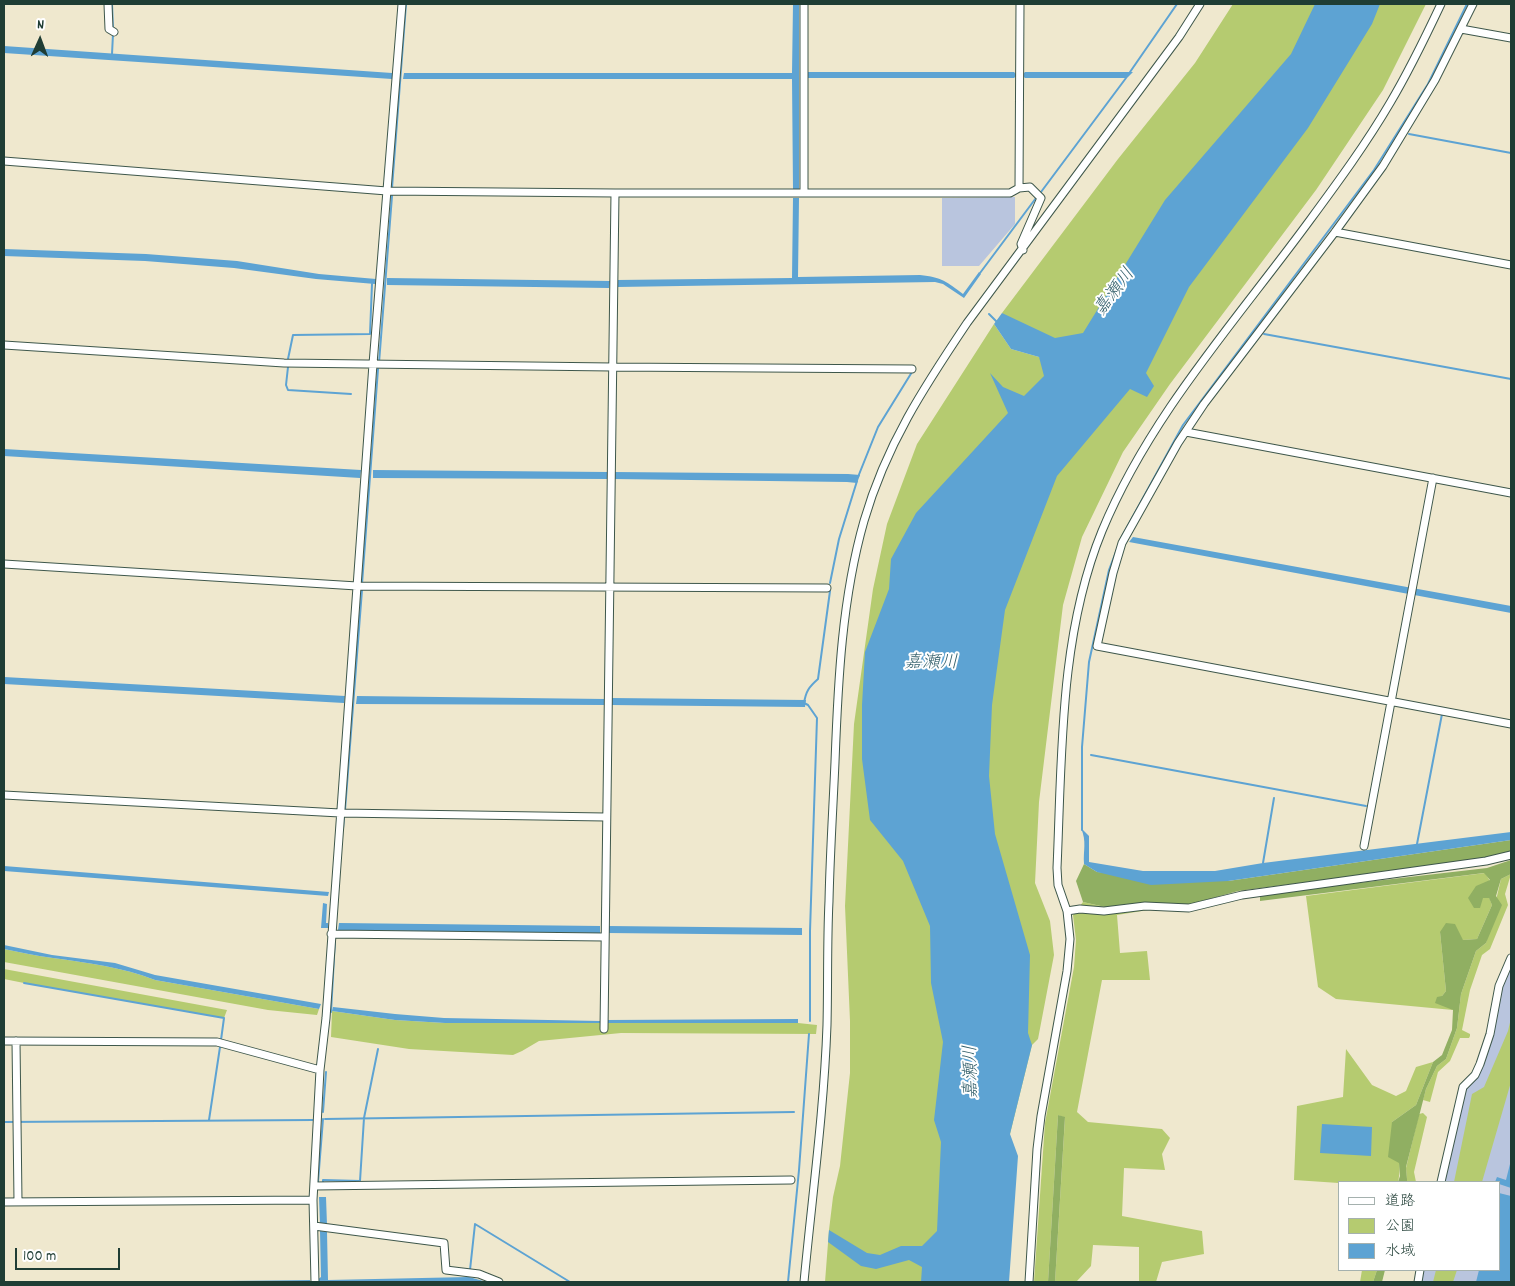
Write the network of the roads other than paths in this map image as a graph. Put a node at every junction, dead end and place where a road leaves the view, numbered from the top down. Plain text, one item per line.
1 (108, 4) edge
2 (402, 4) edge
3 (804, 4) edge
4 (1020, 4) edge
5 (1200, 4) edge
6 (1441, 4) edge
7 (1472, 4) edge
8 (1461, 29) junction
9 (112, 31) dead end
10 (1511, 38) edge
11 (4, 161) edge
12 (1019, 188) junction
13 (388, 191) junction
14 (804, 193) junction
15 (615, 194) junction
16 (1335, 232) junction
17 (1023, 250) junction
18 (1511, 265) edge
19 (4, 345) edge
20 (373, 364) junction
21 (612, 368) junction
22 (912, 369) dead end
23 (1186, 432) junction
24 (1434, 478) junction
25 (1511, 493) edge
26 (4, 564) edge
27 (357, 586) junction
28 (609, 588) junction
29 (827, 588) dead end
30 (1391, 701) junction
31 (1511, 724) edge
32 (4, 795) edge
33 (340, 813) junction
34 (606, 817) junction
35 (1364, 846) dead end
36 (1511, 855) edge
37 (1067, 911) junction
38 (331, 934) junction
39 (604, 937) junction
40 (1511, 958) edge
41 (604, 1029) dead end
42 (4, 1041) edge
43 (16, 1041) junction
44 (320, 1070) junction
45 (791, 1180) dead end
46 (1441, 1181) edge
47 (314, 1186) junction
48 (313, 1200) junction
49 (18, 1201) junction
50 (4, 1202) edge
51 (314, 1226) junction
52 (314, 1282) edge
53 (499, 1282) edge
54 (804, 1282) edge
55 (1029, 1282) edge

1 - 9 street
2 - 13 street
3 - 14 street
4 - 12 street
5 - 17 street
6 - 37 street
7 - 8 street
8 - 10 street
8 - 16 street
11 - 13 street
12 - 14 street
12 - 17 street
13 - 15 street
13 - 20 street
14 - 15 street
15 - 21 street
16 - 18 street
16 - 23 street
17 - 54 street
19 - 20 street
20 - 21 street
20 - 27 street
21 - 22 street
21 - 28 street
23 - 24 street
23 - 30 street
24 - 25 street
24 - 30 street
26 - 27 street
27 - 28 street
27 - 33 street
28 - 29 street
28 - 34 street
30 - 31 street
30 - 35 street
32 - 33 street
33 - 34 street
33 - 38 street
34 - 39 street
36 - 37 street
37 - 55 street
38 - 39 street
38 - 44 street
39 - 41 street
40 - 46 street
42 - 43 street
43 - 44 street
43 - 49 street
44 - 47 street
45 - 47 street
47 - 48 street
48 - 49 street
48 - 51 street
49 - 50 street
51 - 52 street
51 - 53 street

